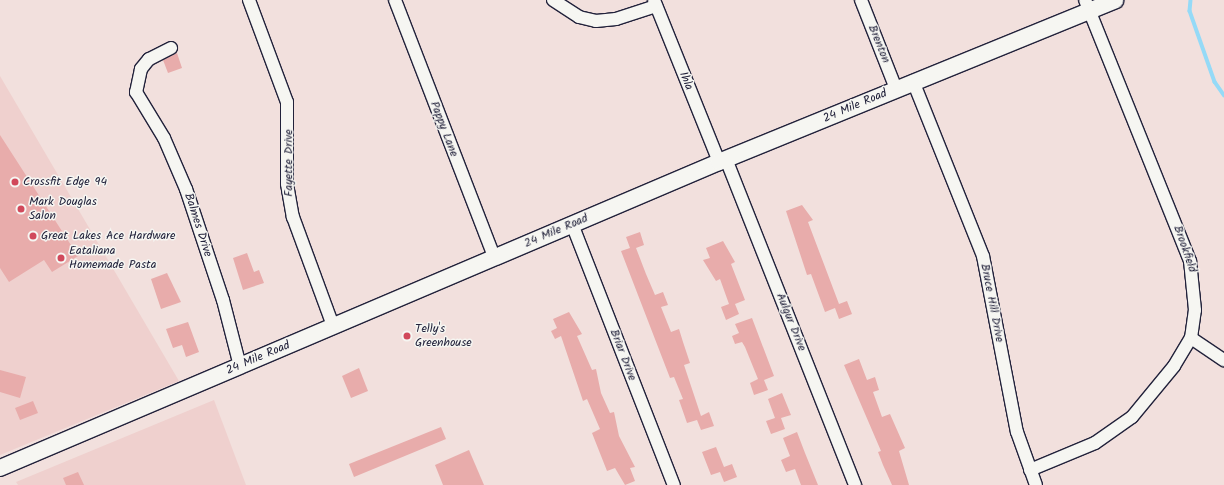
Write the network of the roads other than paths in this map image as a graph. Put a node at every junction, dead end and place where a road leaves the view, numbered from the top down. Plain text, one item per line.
1 (249, 0) edge
2 (395, 0) edge
3 (553, 0) edge
4 (861, 0) edge
5 (1116, 0) edge
6 (655, 3) edge
7 (1087, 5) edge
8 (170, 48) dead end
9 (913, 81) junction
10 (896, 89) junction
11 (723, 161) junction
12 (572, 224) junction
13 (494, 257) junction
14 (333, 326) junction
15 (1191, 338) junction
16 (1224, 360) edge
17 (240, 366) junction
18 (0, 468) edge
19 (1030, 470) junction
20 (674, 485) edge
21 (855, 485) edge
22 (1036, 485) edge

1 - 14 street, Fayette Drive
2 - 13 street, Pappy Lane
3 - 6 street
4 - 10 street, Brenton
5 - 7 street, 24 Mile Road
6 - 11 street, Ihla
7 - 9 street, 24 Mile Road
7 - 15 street, Brookfield
8 - 17 street, Balmes Drive
9 - 10 street, 24 Mile Road
9 - 19 street, Bruce Hill Drive
10 - 11 street, 24 Mile Road
11 - 12 street, 24 Mile Road
11 - 21 street, Aulgur Drive
12 - 13 street, 24 Mile Road
12 - 20 street, Briar Drive
13 - 14 street, 24 Mile Road
14 - 17 street, 24 Mile Road
15 - 16 street
15 - 19 street, Brookfield
17 - 18 street, 24 Mile Road
19 - 22 street, Bruce Hill Drive

